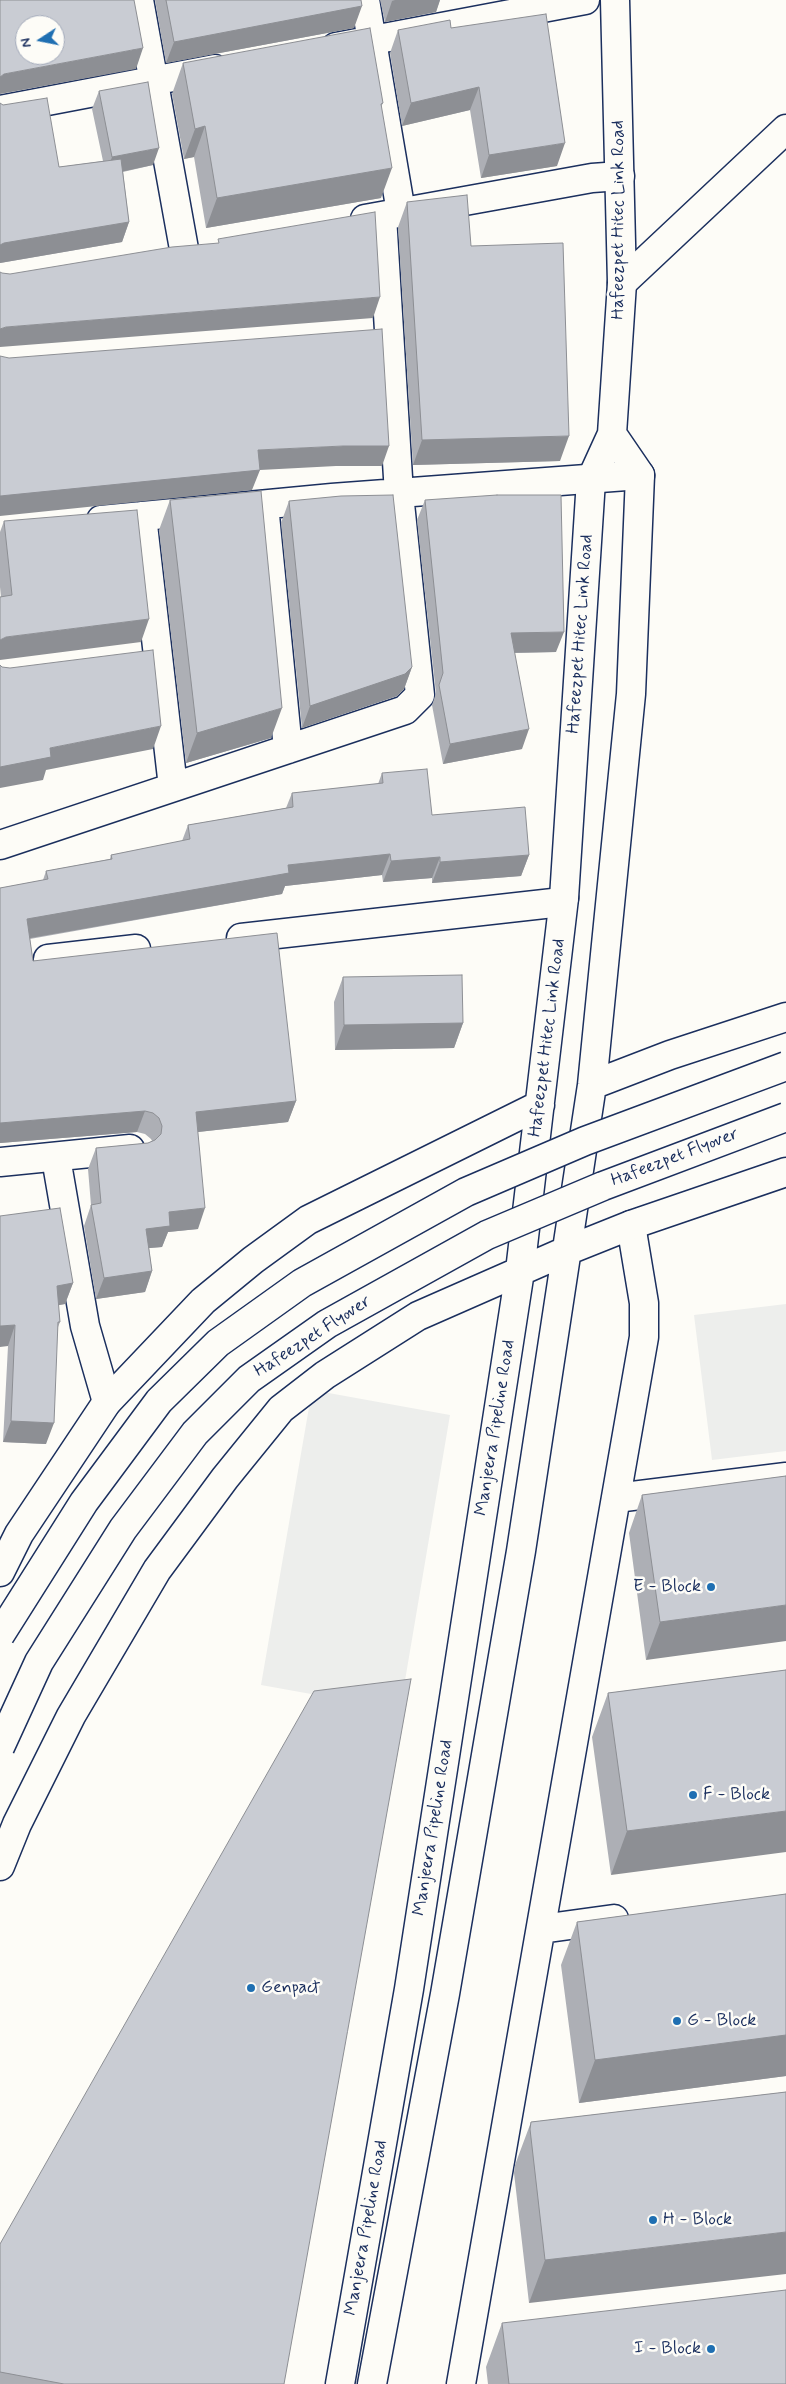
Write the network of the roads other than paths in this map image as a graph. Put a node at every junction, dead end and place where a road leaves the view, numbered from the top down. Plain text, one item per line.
1 (140, 0) edge
2 (365, 0) edge
3 (585, 0) edge
4 (615, 0) edge
5 (372, 40) junction
6 (315, 50) edge
7 (239, 65) edge
8 (154, 81) junction
9 (0, 110) edge
10 (786, 129) edge
11 (620, 176) junction
12 (391, 214) junction
13 (344, 222) edge
14 (212, 244) edge
15 (184, 248) junction
16 (154, 253) edge
17 (622, 282) junction
18 (389, 332) junction
19 (360, 335) edge
20 (612, 434) junction
21 (640, 475) junction
22 (592, 480) junction
23 (399, 494) junction
24 (264, 505) junction
25 (142, 516) junction
26 (76, 522) edge
27 (158, 656) junction
28 (129, 660) edge
29 (288, 749) junction
30 (173, 787) junction
31 (0, 845) edge
32 (564, 898) junction
33 (216, 940) edge
34 (157, 947) edge
35 (48, 959) edge
36 (786, 1017) edge
37 (786, 1066) edge
38 (592, 1085) junction
39 (540, 1105) junction
40 (786, 1117) edge
41 (139, 1148) edge
42 (56, 1158) junction
43 (0, 1162) edge
44 (786, 1172) edge
45 (631, 1226) junction
46 (566, 1251) junction
47 (520, 1271) junction
48 (107, 1402) junction
49 (786, 1477) edge
50 (616, 1498) junction
51 (0, 1572) edge
52 (0, 1635) edge
53 (608, 1709) edge
54 (578, 1712) junction
55 (0, 1747) edge
56 (0, 1866) edge
57 (425, 1886) junction
58 (463, 1890) junction
59 (639, 1916) edge
60 (541, 1929) junction
61 (532, 2142) edge
62 (503, 2147) junction
63 (496, 2346) dead end
64 (467, 2350) junction
65 (340, 2384) edge
66 (372, 2384) edge
67 (461, 2384) edge

1 - 8 street
2 - 5 street
3 - 5 street
4 - 11 street, Hafeezpet Hitec Link Road
5 - 6 street
5 - 12 street
7 - 8 street
8 - 9 street
8 - 15 street
10 - 17 street
11 - 12 street
11 - 17 street, Hafeezpet Hitec Link Road
12 - 13 street
12 - 18 street
14 - 15 street
15 - 16 street
17 - 20 street, Hafeezpet Hitec Link Road
18 - 19 street
18 - 23 street
20 - 21 street
20 - 22 street, Hafeezpet Hitec Link Road
21 - 22 street
21 - 38 street, Manjeera Pipeline Road
22 - 23 street
22 - 32 street, Hafeezpet Hitec Link Road
23 - 24 street
23 - 29 street
24 - 25 street
24 - 29 street
25 - 26 street
25 - 27 street
27 - 28 street
27 - 30 street
29 - 30 street
30 - 31 street
32 - 33 street
32 - 39 street, Hafeezpet Hitec Link Road
34 - 35 street
36 - 38 street
37 - 52 street, bridge
38 - 46 street, Manjeera Pipeline Road
39 - 47 street, Hafeezpet Hitec Link Road
39 - 48 street
40 - 55 street, Hafeezpet Flyover, bridge
41 - 42 street
42 - 43 street
42 - 48 street
44 - 45 street
45 - 46 street
45 - 50 street
46 - 47 street
46 - 58 street, Manjeera Pipeline Road
47 - 56 street
47 - 57 street, Manjeera Pipeline Road
48 - 51 street
49 - 50 street
50 - 54 street
53 - 54 street
54 - 60 street
57 - 58 street
57 - 65 street, Manjeera Pipeline Road
58 - 66 street, Manjeera Pipeline Road
59 - 60 street
60 - 62 street
61 - 62 street
62 - 64 street
63 - 64 street
64 - 67 street

